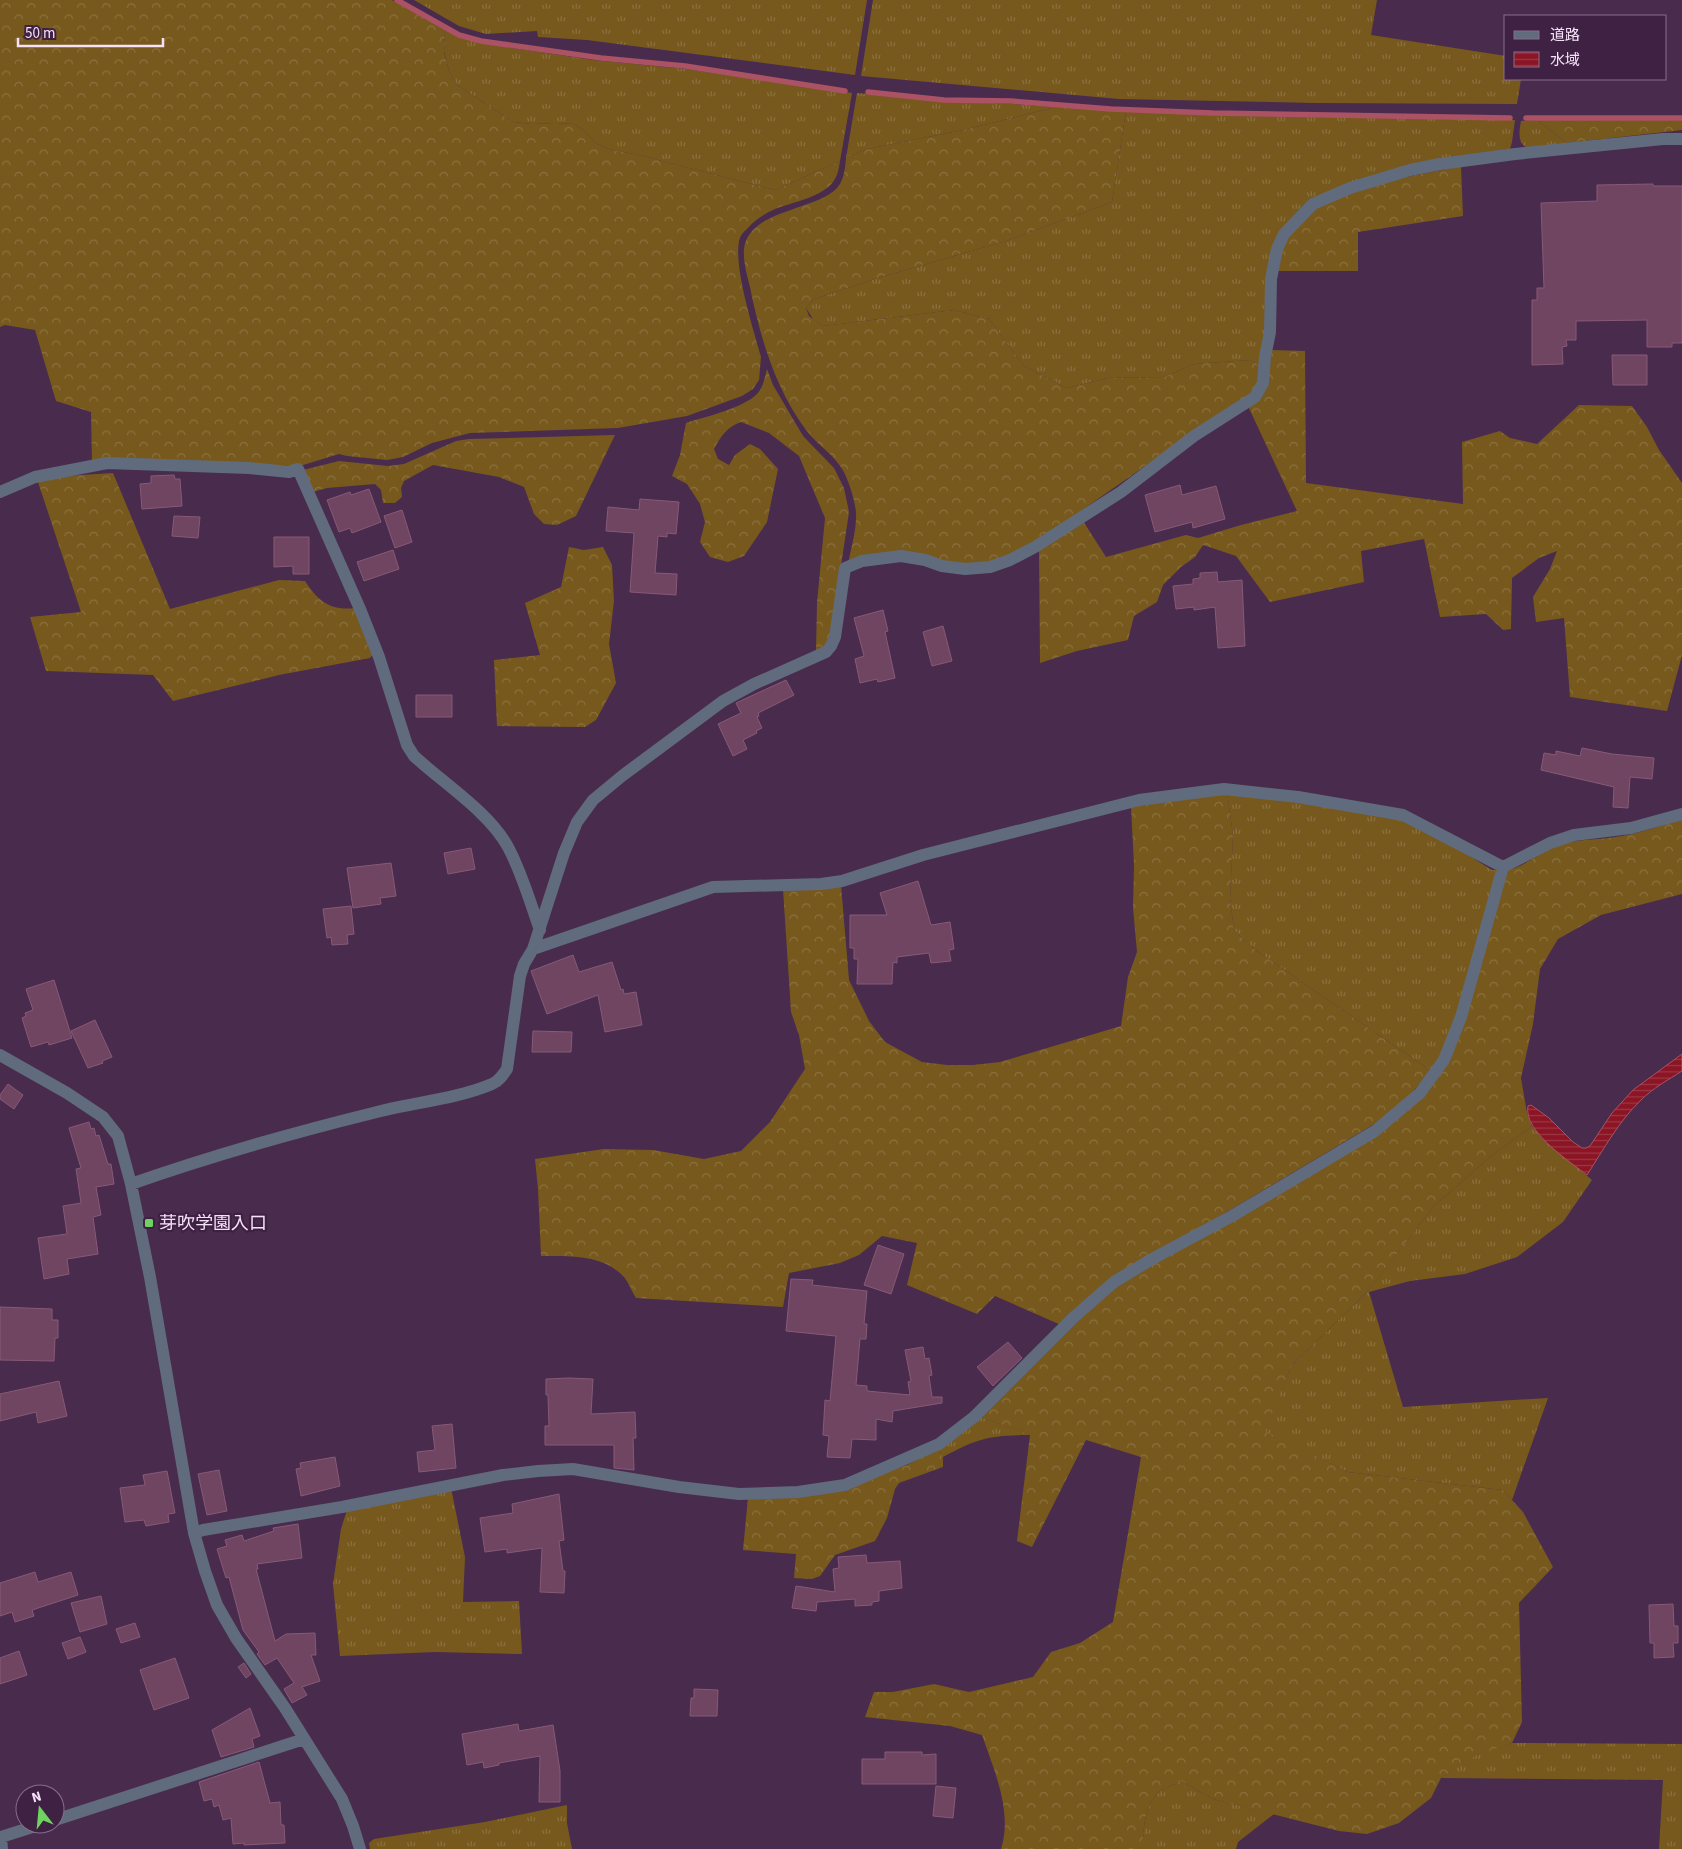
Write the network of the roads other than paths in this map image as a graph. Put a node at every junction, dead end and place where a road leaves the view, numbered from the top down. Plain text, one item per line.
1 (1682, 139) edge
2 (0, 492) edge
3 (1682, 814) edge
4 (1503, 866) junction
5 (540, 930) junction
6 (533, 949) junction
7 (0, 1055) edge
8 (132, 1184) junction
9 (194, 1533) junction
10 (304, 1739) junction
11 (65, 1817) edge
12 (15, 1833) edge
13 (2, 1849) edge
14 (360, 1849) edge

1 - 5 street
2 - 5 street
3 - 4 street
4 - 6 street
4 - 9 street
5 - 6 street
6 - 8 street
7 - 8 street
8 - 9 street
9 - 10 street
10 - 11 street
10 - 14 street
12 - 13 street

